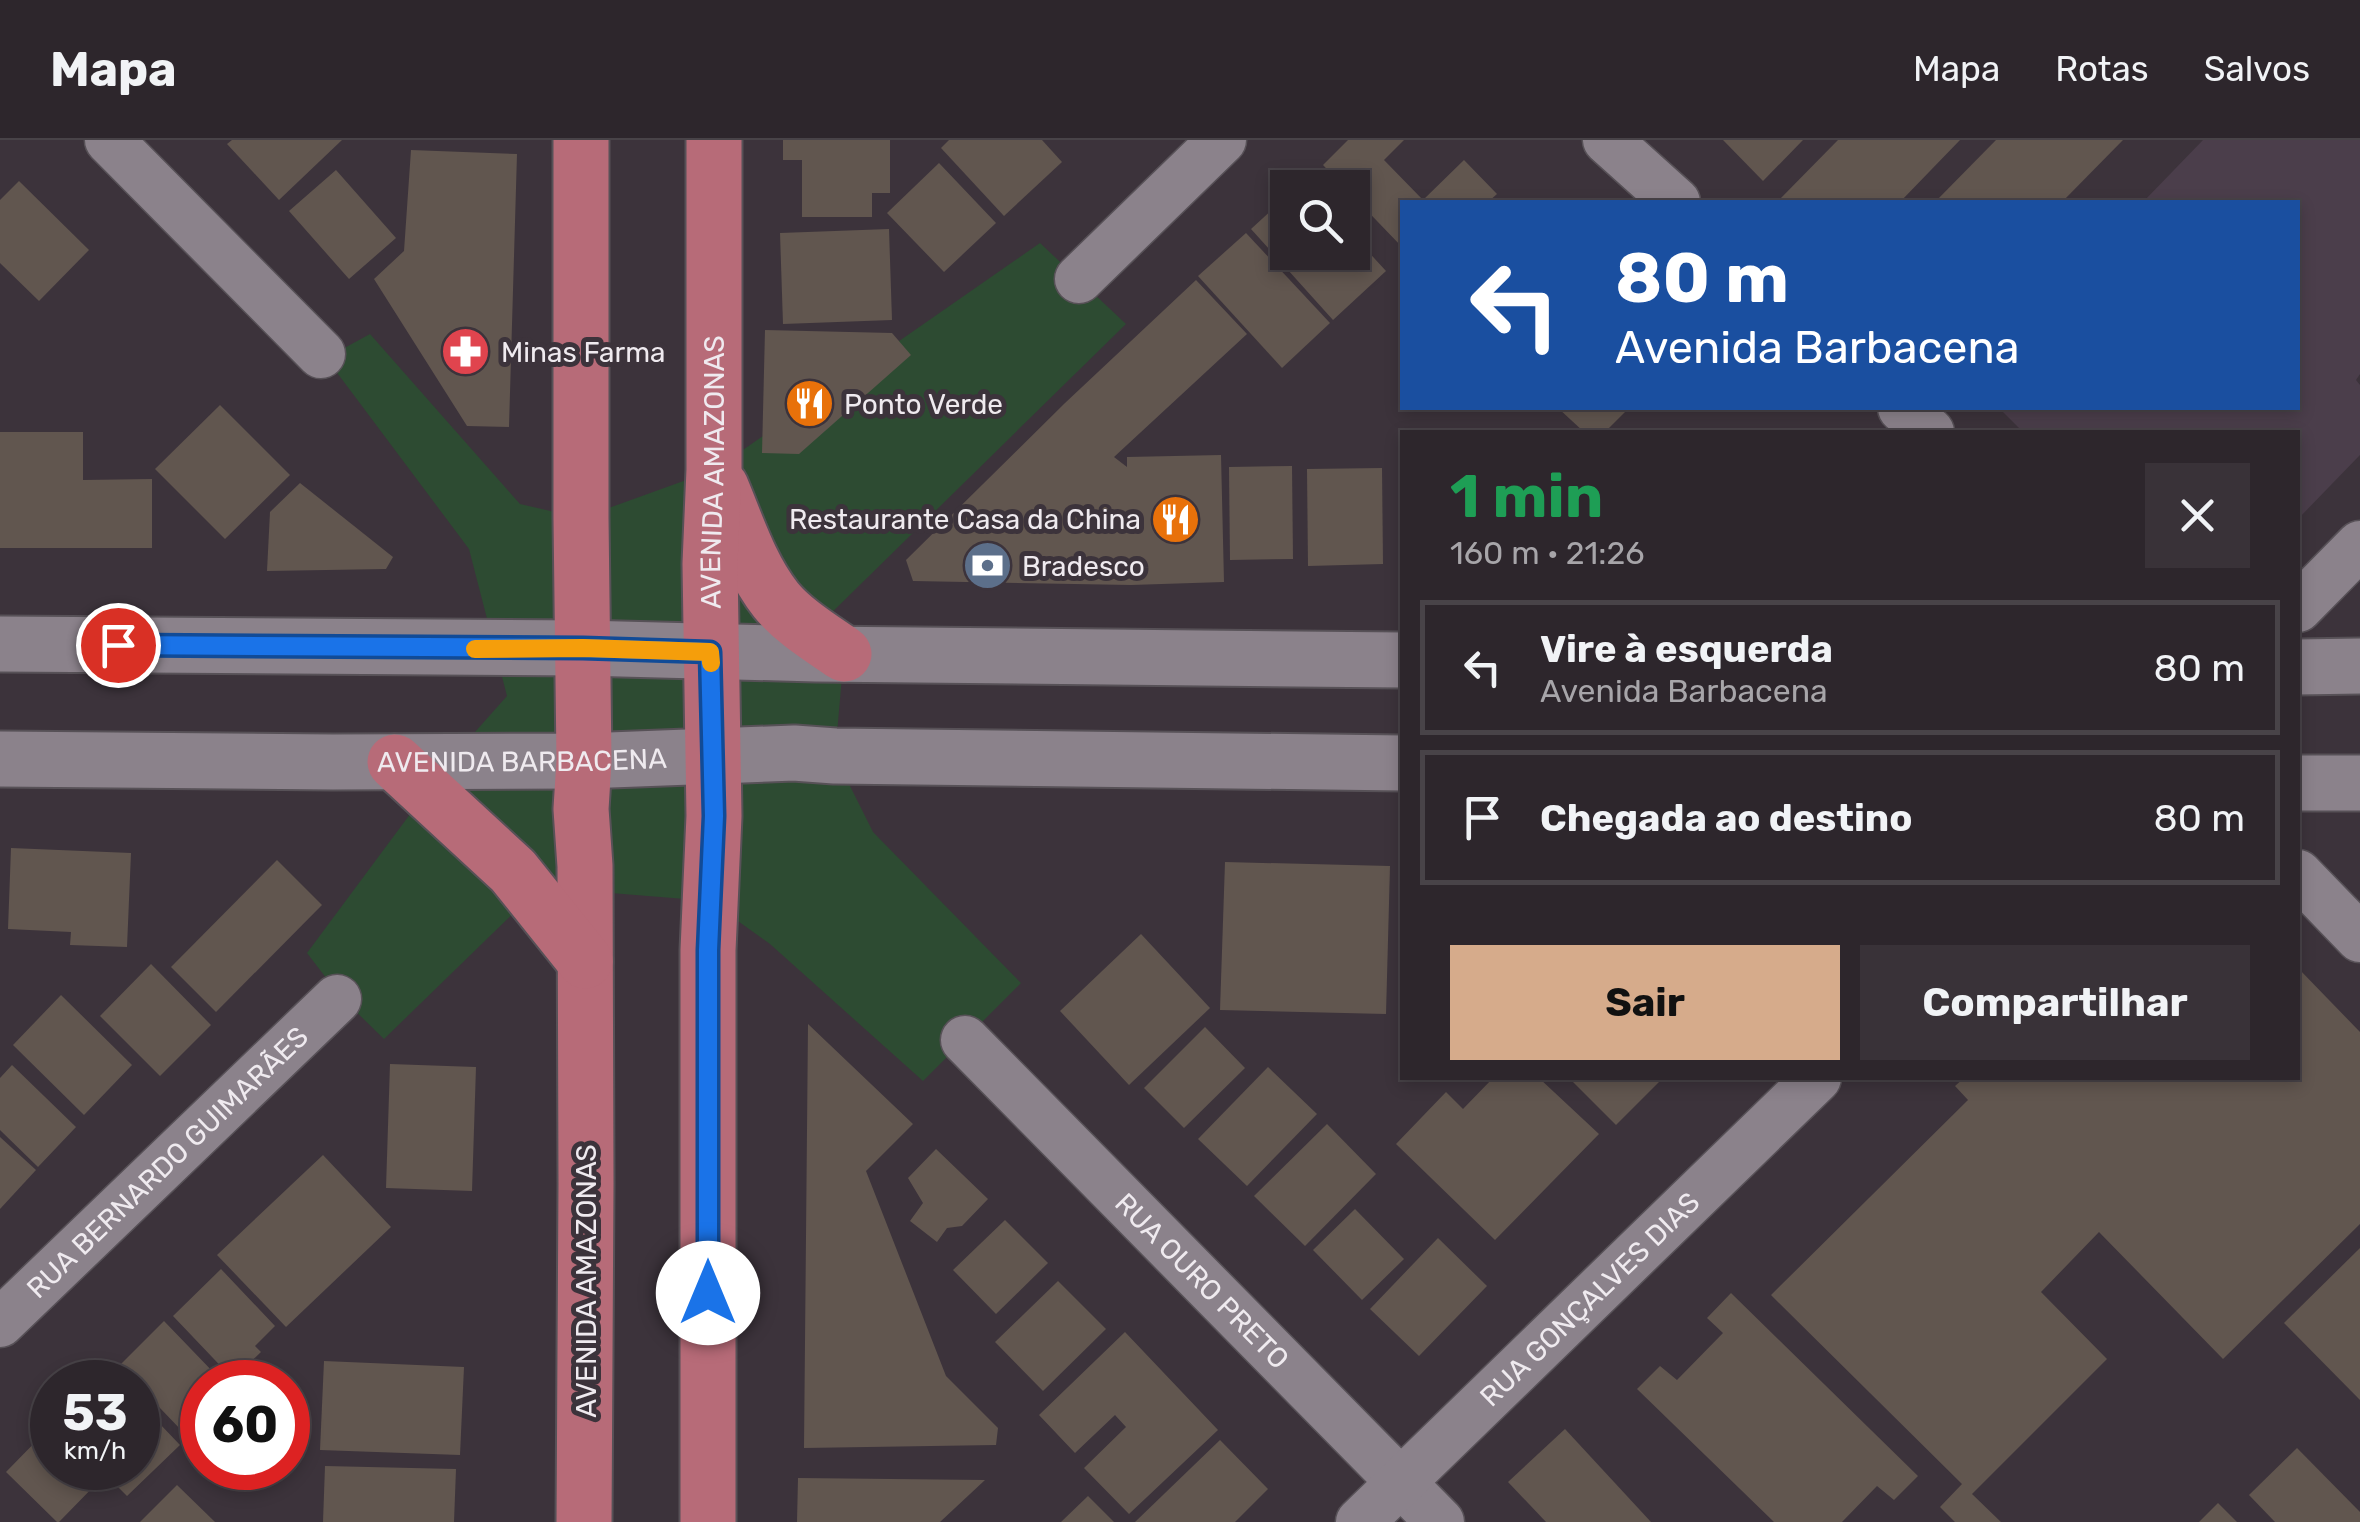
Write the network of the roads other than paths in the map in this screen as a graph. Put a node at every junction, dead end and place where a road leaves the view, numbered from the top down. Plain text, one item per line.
1 (109, 140) edge
2 (581, 140) edge
3 (714, 140) edge
4 (1222, 140) edge
5 (1606, 140) edge
6 (1674, 200) edge
7 (1079, 278) dead end
8 (321, 354) dead end
9 (1904, 410) edge
10 (1928, 430) edge
11 (714, 470) junction
12 (2360, 545) edge
13 (2300, 606) edge
14 (0, 644) edge
15 (583, 648) junction
16 (710, 652) junction
17 (844, 654) junction
18 (1400, 660) edge
19 (2360, 666) edge
20 (2300, 667) edge
21 (714, 756) junction
22 (0, 759) edge
23 (584, 761) junction
24 (395, 762) junction
25 (1400, 764) edge
26 (2300, 782) edge
27 (2360, 783) edge
28 (2300, 876) edge
29 (2360, 938) edge
30 (585, 961) junction
31 (337, 999) dead end
32 (965, 1040) dead end
33 (1815, 1080) edge
34 (0, 1324) edge
35 (1402, 1483) junction
36 (584, 1522) edge
37 (708, 1522) edge
38 (1360, 1522) edge
39 (1440, 1522) edge

1 - 8 street
2 - 15 main road, AVENIDA AMAZONAS
3 - 11 main road, AVENIDA AMAZONAS
4 - 7 street
5 - 6 street
9 - 10 street
11 - 16 main road, AVENIDA AMAZONAS
11 - 17 main road
12 - 13 street
14 - 15 main road
15 - 16 main road
15 - 23 main road, AVENIDA AMAZONAS
16 - 17 main road
16 - 21 main road, AVENIDA AMAZONAS
17 - 18 main road
19 - 20 main road
21 - 23 main road, AVENIDA BARBACENA
21 - 25 main road, AVENIDA BARBACENA
21 - 37 main road, AVENIDA AMAZONAS
22 - 24 main road, AVENIDA BARBACENA
23 - 24 main road, AVENIDA BARBACENA
23 - 30 main road, AVENIDA AMAZONAS
24 - 30 main road
26 - 27 main road
28 - 29 street
30 - 36 main road, AVENIDA AMAZONAS
31 - 34 street, RUA BERNARDO GUIMARÃES
32 - 35 street, RUA OURO PRETO
33 - 35 street, RUA GONÇALVES DIAS
35 - 38 street, RUA GONÇALVES DIAS
35 - 39 street, RUA OURO PRETO

